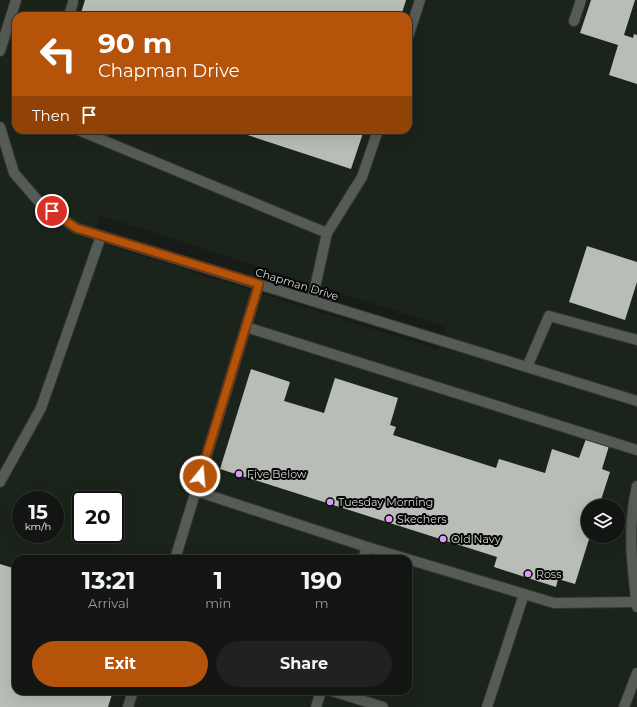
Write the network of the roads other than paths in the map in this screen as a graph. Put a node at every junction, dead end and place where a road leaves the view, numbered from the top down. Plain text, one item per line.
1 (16, 0) edge
2 (420, 0) edge
3 (581, 0) edge
4 (72, 1) edge
5 (12, 12) edge
6 (12, 12) edge
7 (70, 12) edge
8 (574, 21) dead end
9 (412, 25) edge
10 (0, 50) edge
11 (0, 127) edge
12 (88, 134) edge
13 (377, 134) edge
14 (327, 233) junction
15 (100, 236) junction
16 (259, 284) junction
17 (312, 301) junction
18 (246, 327) junction
19 (637, 340) edge
20 (527, 367) junction
21 (637, 401) edge
22 (637, 450) edge
23 (0, 482) edge
24 (637, 486) edge
25 (196, 491) junction
26 (634, 524) edge
27 (367, 547) junction
28 (634, 549) edge
29 (176, 555) edge
30 (364, 555) edge
31 (394, 555) edge
32 (412, 560) edge
33 (524, 594) junction
34 (637, 604) edge
35 (637, 674) edge
36 (132, 695) edge
37 (320, 695) edge
38 (345, 695) edge
39 (128, 707) edge
40 (316, 707) edge
41 (383, 707) edge
42 (487, 707) edge
43 (624, 707) edge

1 - 5 street
2 - 9 street
3 - 8 street
4 - 7 street
6 - 10 street
11 - 15 street, Chapman Drive
12 - 14 street
13 - 14 street
14 - 17 street
15 - 16 street, Chapman Drive
15 - 23 street
16 - 17 street, Chapman Drive
16 - 18 street
17 - 20 street, Chapman Drive
18 - 22 street
18 - 25 street
19 - 20 street
20 - 21 street, Chapman Drive
24 - 26 street
25 - 27 street
25 - 29 street
26 - 28 street
27 - 30 street
27 - 31 street
28 - 34 street
32 - 33 street
33 - 34 street
33 - 42 street
35 - 43 street
36 - 39 street
37 - 40 street
38 - 41 street

